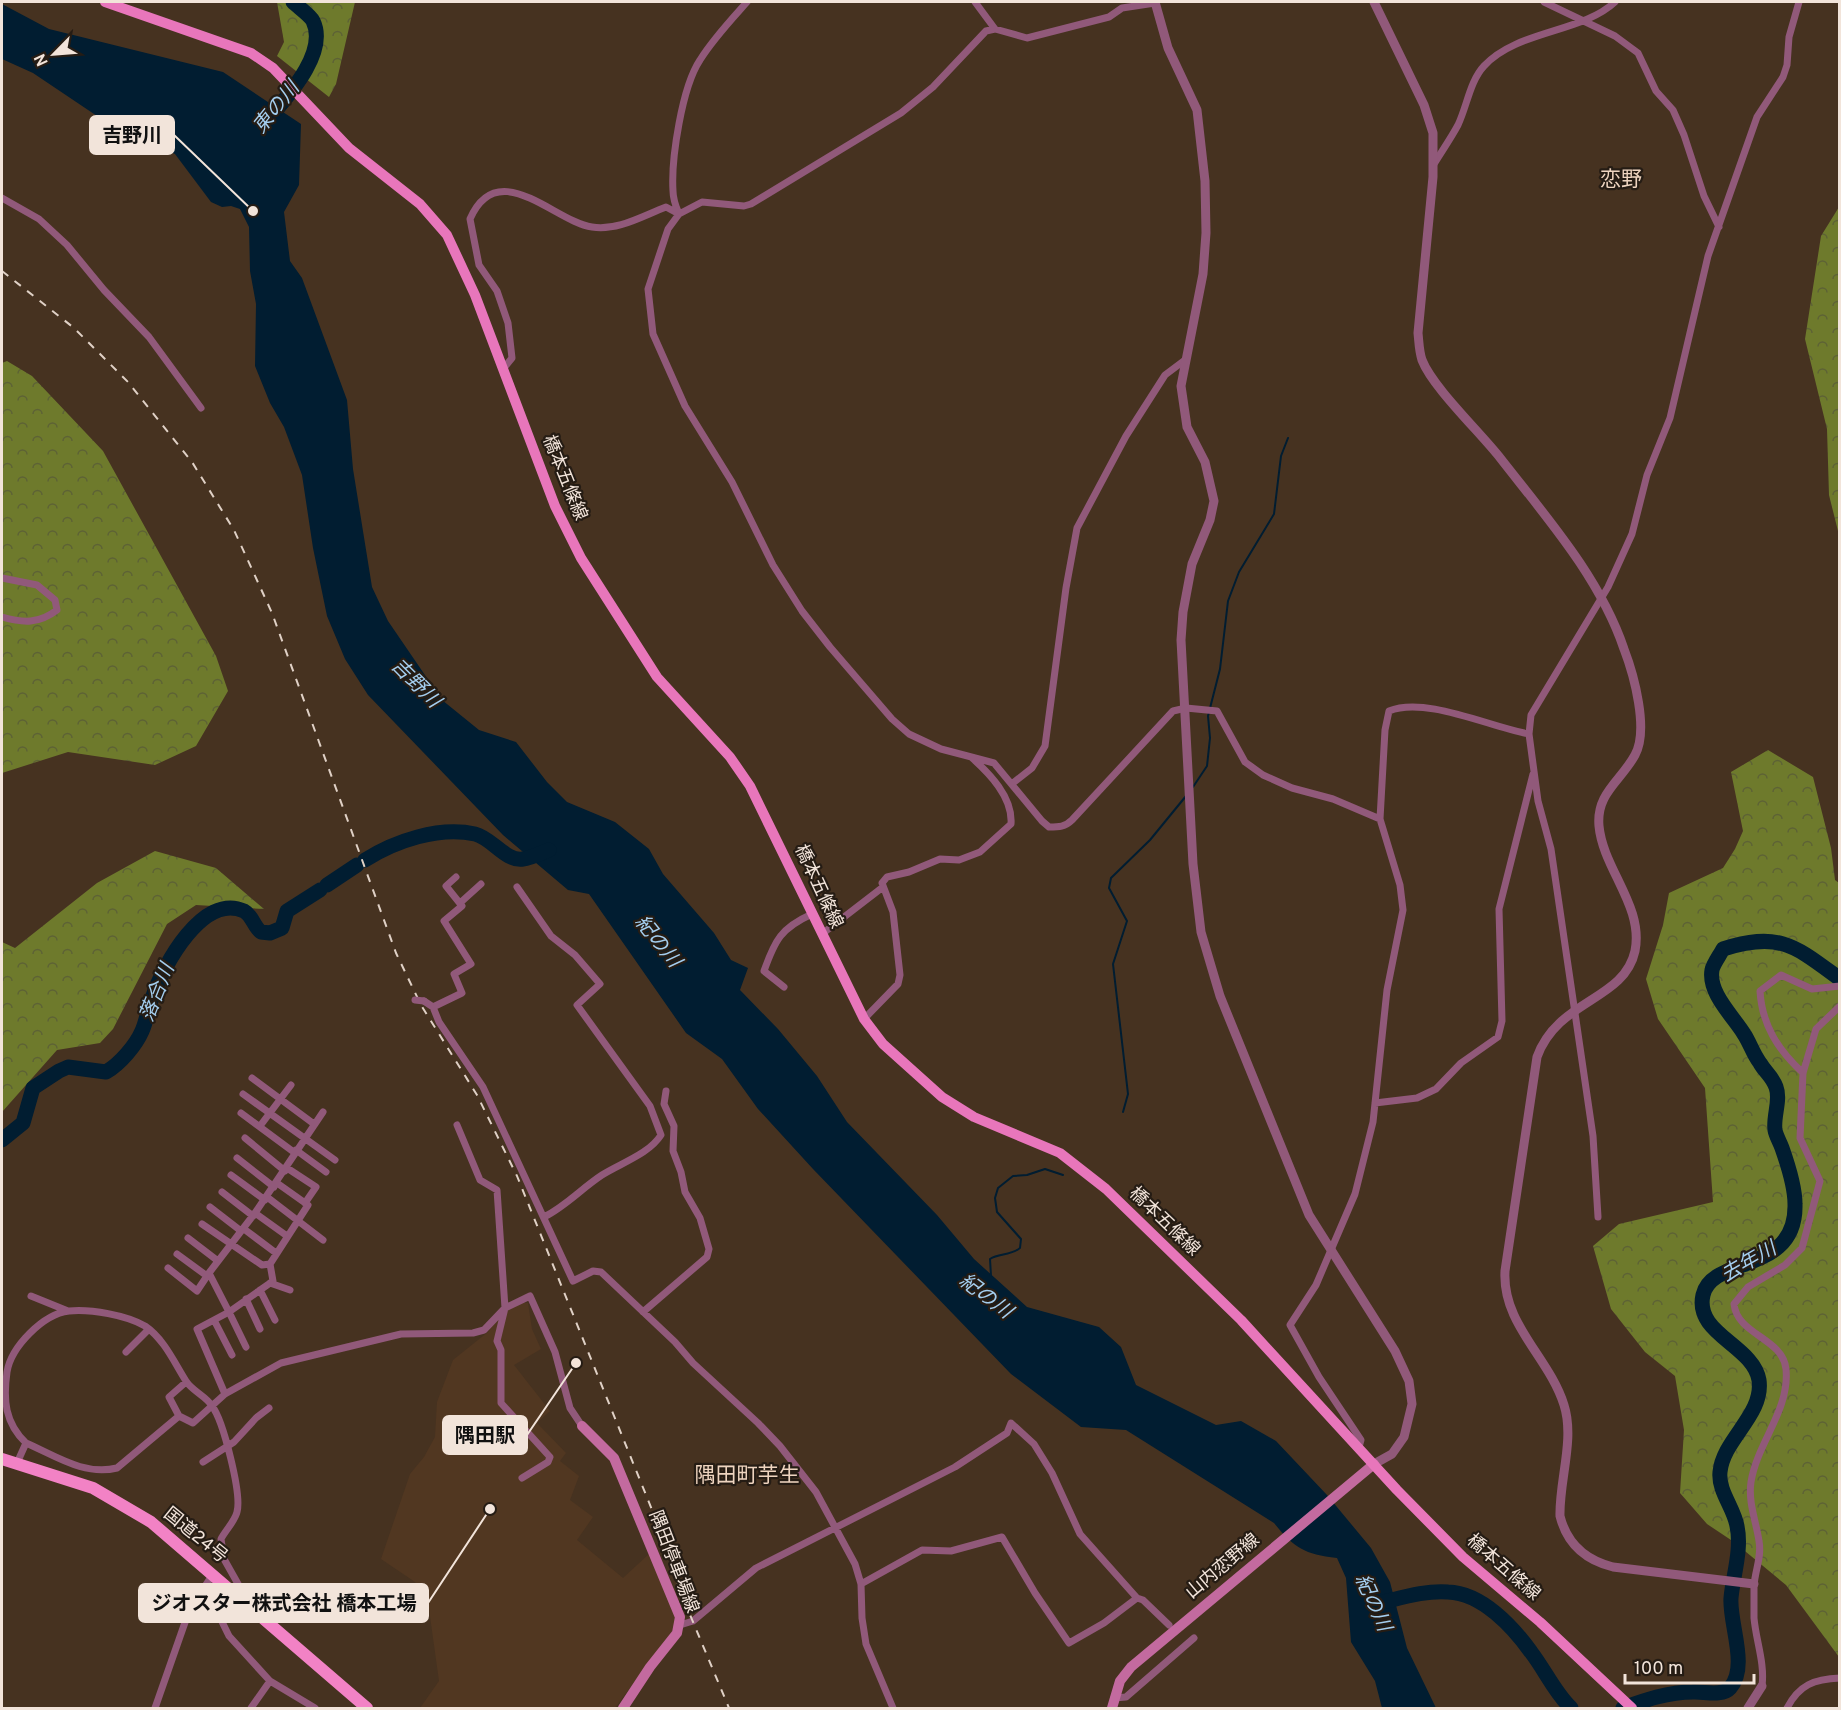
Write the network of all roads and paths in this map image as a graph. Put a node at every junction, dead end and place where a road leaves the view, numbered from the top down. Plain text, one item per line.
1 (105, 2) edge
2 (747, 2) edge
3 (975, 2) edge
4 (1155, 2) edge
5 (1374, 2) edge
6 (1544, 2) edge
7 (1615, 2) edge
8 (1798, 2) edge
9 (1579, 20) junction
10 (995, 28) junction
11 (1434, 164) junction
12 (2, 198) edge
13 (679, 214) junction
14 (1719, 227) junction
15 (1185, 360) junction
16 (503, 369) junction
17 (201, 408) dead end
18 (2, 578) edge
19 (1601, 599) junction
20 (2, 617) edge
21 (1186, 708) junction
22 (1529, 734) junction
23 (969, 755) junction
24 (1535, 769) junction
25 (1013, 783) junction
26 (1380, 819) junction
27 (456, 877) dead end
28 (481, 884) dead end
29 (517, 887) dead end
30 (884, 887) junction
31 (460, 903) junction
32 (812, 914) junction
33 (822, 933) junction
34 (1839, 986) edge
35 (784, 987) dead end
36 (411, 999) dead end
37 (1839, 1005) edge
38 (433, 1007) junction
39 (1574, 1009) junction
40 (864, 1018) junction
41 (1803, 1073) junction
42 (252, 1078) dead end
43 (291, 1085) dead end
44 (666, 1091) dead end
45 (243, 1094) dead end
46 (280, 1098) junction
47 (1375, 1103) junction
48 (269, 1112) junction
49 (322, 1112) dead end
50 (242, 1113) dead end
51 (314, 1124) junction
52 (457, 1125) dead end
53 (260, 1126) junction
54 (304, 1137) junction
55 (245, 1138) dead end
56 (296, 1152) junction
57 (237, 1158) dead end
58 (335, 1160) dead end
59 (286, 1169) junction
60 (326, 1172) dead end
61 (231, 1175) dead end
62 (275, 1185) junction
63 (222, 1192) dead end
64 (266, 1199) junction
65 (305, 1203) junction
66 (210, 1207) dead end
67 (254, 1215) junction
68 (544, 1217) junction
69 (1598, 1217) dead end
70 (298, 1220) junction
71 (202, 1224) dead end
72 (242, 1230) junction
73 (287, 1236) junction
74 (188, 1238) dead end
75 (323, 1240) dead end
76 (232, 1244) junction
77 (1330, 1249) junction
78 (276, 1252) junction
79 (177, 1254) dead end
80 (218, 1261) junction
81 (270, 1264) junction
82 (168, 1268) dead end
83 (208, 1275) junction
84 (270, 1283) junction
85 (260, 1290) junction
86 (290, 1290) dead end
87 (31, 1296) dead end
88 (246, 1299) junction
89 (505, 1308) junction
90 (68, 1311) junction
91 (229, 1312) junction
92 (643, 1312) junction
93 (214, 1320) junction
94 (275, 1320) dead end
95 (149, 1329) junction
96 (260, 1329) dead end
97 (246, 1347) dead end
98 (126, 1352) dead end
99 (232, 1355) dead end
100 (186, 1382) junction
101 (225, 1394) junction
102 (213, 1406) junction
103 (269, 1408) dead end
104 (179, 1416) junction
105 (582, 1426) joint
106 (26, 1443) junction
107 (228, 1446) junction
108 (1359, 1447) junction
109 (2, 1459) edge
110 (203, 1462) dead end
111 (17, 1463) junction
112 (1374, 1464) junction
113 (522, 1478) dead end
114 (834, 1528) junction
115 (213, 1574) junction
116 (861, 1584) junction
117 (1754, 1584) junction
118 (205, 1587) junction
119 (242, 1598) junction
120 (1137, 1598) junction
121 (680, 1625) junction
122 (1169, 1625) dead end
123 (1179, 1638) dead end
124 (1194, 1638) dead end
125 (1185, 1645) junction
126 (1839, 1678) edge
127 (270, 1681) junction
128 (1762, 1686) joint
129 (1113, 1703) edge
130 (1628, 1705) edge
131 (155, 1708) edge
132 (251, 1708) edge
133 (315, 1708) edge
134 (367, 1708) edge
135 (623, 1708) edge
136 (893, 1708) edge
137 (1748, 1708) edge
138 (1787, 1708) edge

1 - 16 main road, 橋本五條線
2 - 13 street
3 - 10 street
4 - 10 street
4 - 15 street
5 - 11 street
6 - 9 street
7 - 9 street
8 - 14 street
9 - 11 street
9 - 14 street
10 - 13 street
11 - 19 street
12 - 17 street
13 - 16 street
13 - 23 street
14 - 19 street
15 - 21 street
15 - 25 street
16 - 32 main road, 橋本五條線
18 - 20 street
19 - 22 street
19 - 39 street
21 - 25 street
21 - 26 street
21 - 77 street
22 - 24 street
22 - 26 street
23 - 25 street
23 - 30 street
24 - 39 street
24 - 47 street
26 - 47 street
27 - 31 street
28 - 31 street
29 - 68 street
30 - 33 street
30 - 40 street
31 - 38 street
32 - 33 main road, 橋本五條線
32 - 35 street
33 - 40 main road, 橋本五條線
34 - 41 street
36 - 38 street, bridge
37 - 41 street
38 - 68 street
39 - 69 street
39 - 117 street
40 - 108 main road, 橋本五條線
41 - 117 street
42 - 46 street
43 - 46 street
44 - 92 street
45 - 48 street
46 - 48 street
46 - 51 street
47 - 77 street
48 - 53 street
48 - 54 street
49 - 51 street
50 - 53 street
51 - 54 street
52 - 89 street
53 - 56 street
54 - 56 street
54 - 58 street
55 - 59 street
56 - 59 street
56 - 60 street
57 - 62 street
59 - 62 street
59 - 65 street
61 - 64 street
62 - 64 street
62 - 65 street
63 - 67 street
64 - 67 street
64 - 70 street
65 - 70 street
66 - 72 street
67 - 72 street
67 - 73 street
68 - 92 street
70 - 73 street
70 - 75 street
71 - 76 street
72 - 76 street
72 - 78 street
73 - 78 street
74 - 80 street
76 - 80 street
76 - 81 street
77 - 108 street
77 - 112 street
78 - 81 street
79 - 83 street
80 - 83 street
81 - 84 street
82 - 83 street
83 - 91 street
84 - 85 street
84 - 86 street
85 - 88 street
85 - 94 street
87 - 90 street
88 - 91 street
88 - 96 street
89 - 101 street
89 - 105 street
89 - 113 street
90 - 95 street
90 - 106 street
91 - 93 street
91 - 97 street
92 - 114 street
93 - 99 street
93 - 101 street
95 - 98 street
95 - 100 street
100 - 102 street
100 - 104 street
101 - 102 street
102 - 104 street
102 - 107 street
103 - 107 street
104 - 106 street
105 - 121 main road, 隅田停車場線
106 - 111 street
107 - 110 street
107 - 119 street
108 - 112 main road, 橋本五條線
109 - 111 highway, 国道24号
111 - 115 highway, 国道24号
112 - 129 main road, 山内恋野線
112 - 130 main road, 橋本五條線
114 - 116 street
114 - 120 street
114 - 121 street
115 - 118 street
115 - 119 highway, 国道24号
116 - 120 street
116 - 136 street
117 - 128 street
118 - 127 street
118 - 131 street
119 - 134 highway, 国道24号
120 - 122 street
121 - 135 main road, 隅田停車場線
123 - 125 street
124 - 125 street
125 - 129 street
126 - 138 street
127 - 132 street
127 - 133 street
128 - 137 street

